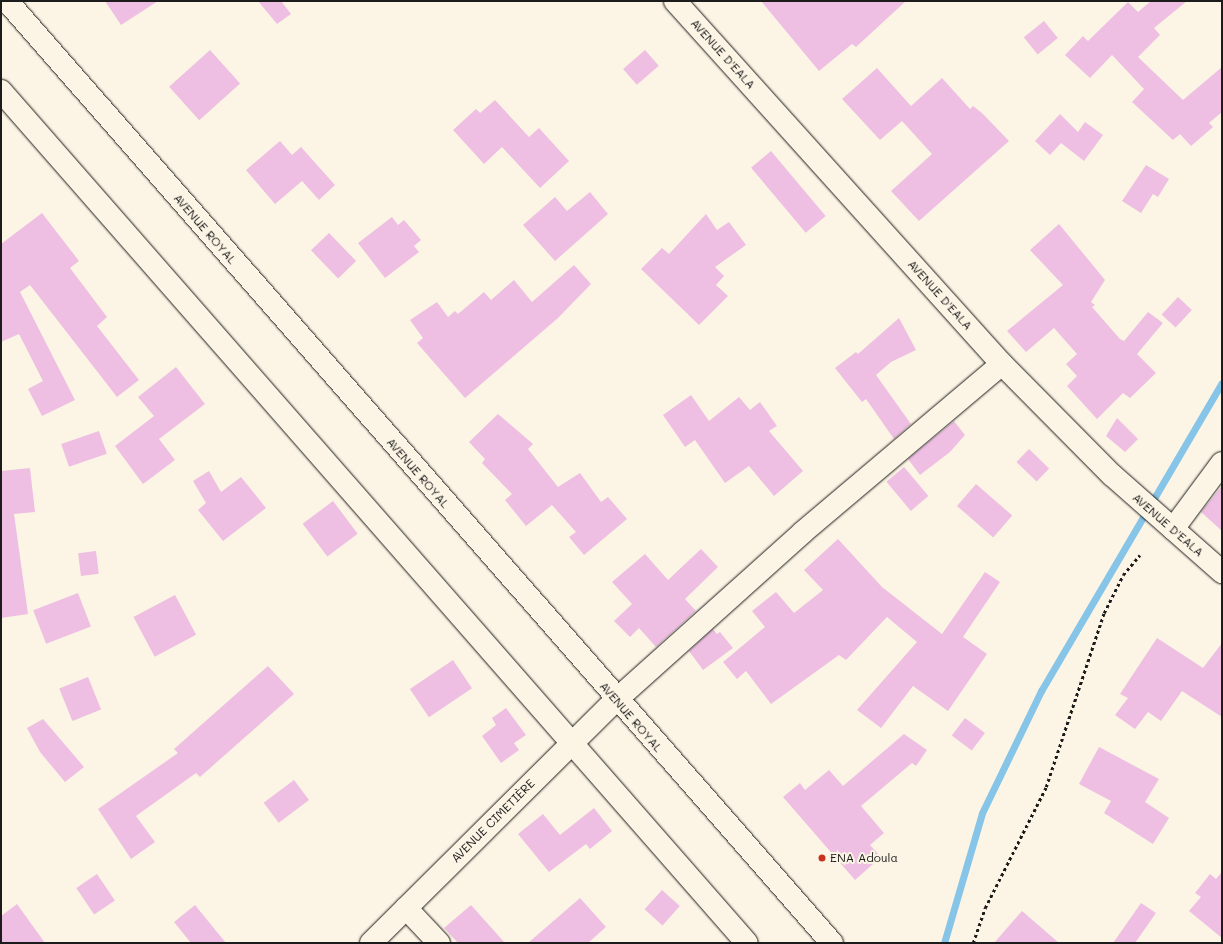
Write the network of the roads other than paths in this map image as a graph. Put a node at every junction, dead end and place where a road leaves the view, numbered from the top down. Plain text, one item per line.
1 (6, 1) edge
2 (675, 1) edge
3 (1, 91) edge
4 (1002, 364) junction
5 (1222, 463) edge
6 (1166, 523) junction
7 (1222, 572) edge
8 (616, 700) junction
9 (572, 742) junction
10 (406, 908) junction
11 (371, 943) edge
12 (439, 943) edge
13 (747, 943) edge
14 (832, 943) edge

1 - 8 street, AVENUE ROYAL
2 - 4 street, AVENUE D'EALA
3 - 9 street
4 - 6 street, AVENUE D'EALA
4 - 8 street, AVENUE CIMETIÈRE
5 - 6 street
6 - 7 street, AVENUE D'EALA
8 - 9 street, AVENUE CIMETIÈRE
8 - 14 street, AVENUE ROYAL
9 - 10 street, AVENUE CIMETIÈRE
9 - 13 street
10 - 11 street, AVENUE CIMETIÈRE
10 - 12 street

